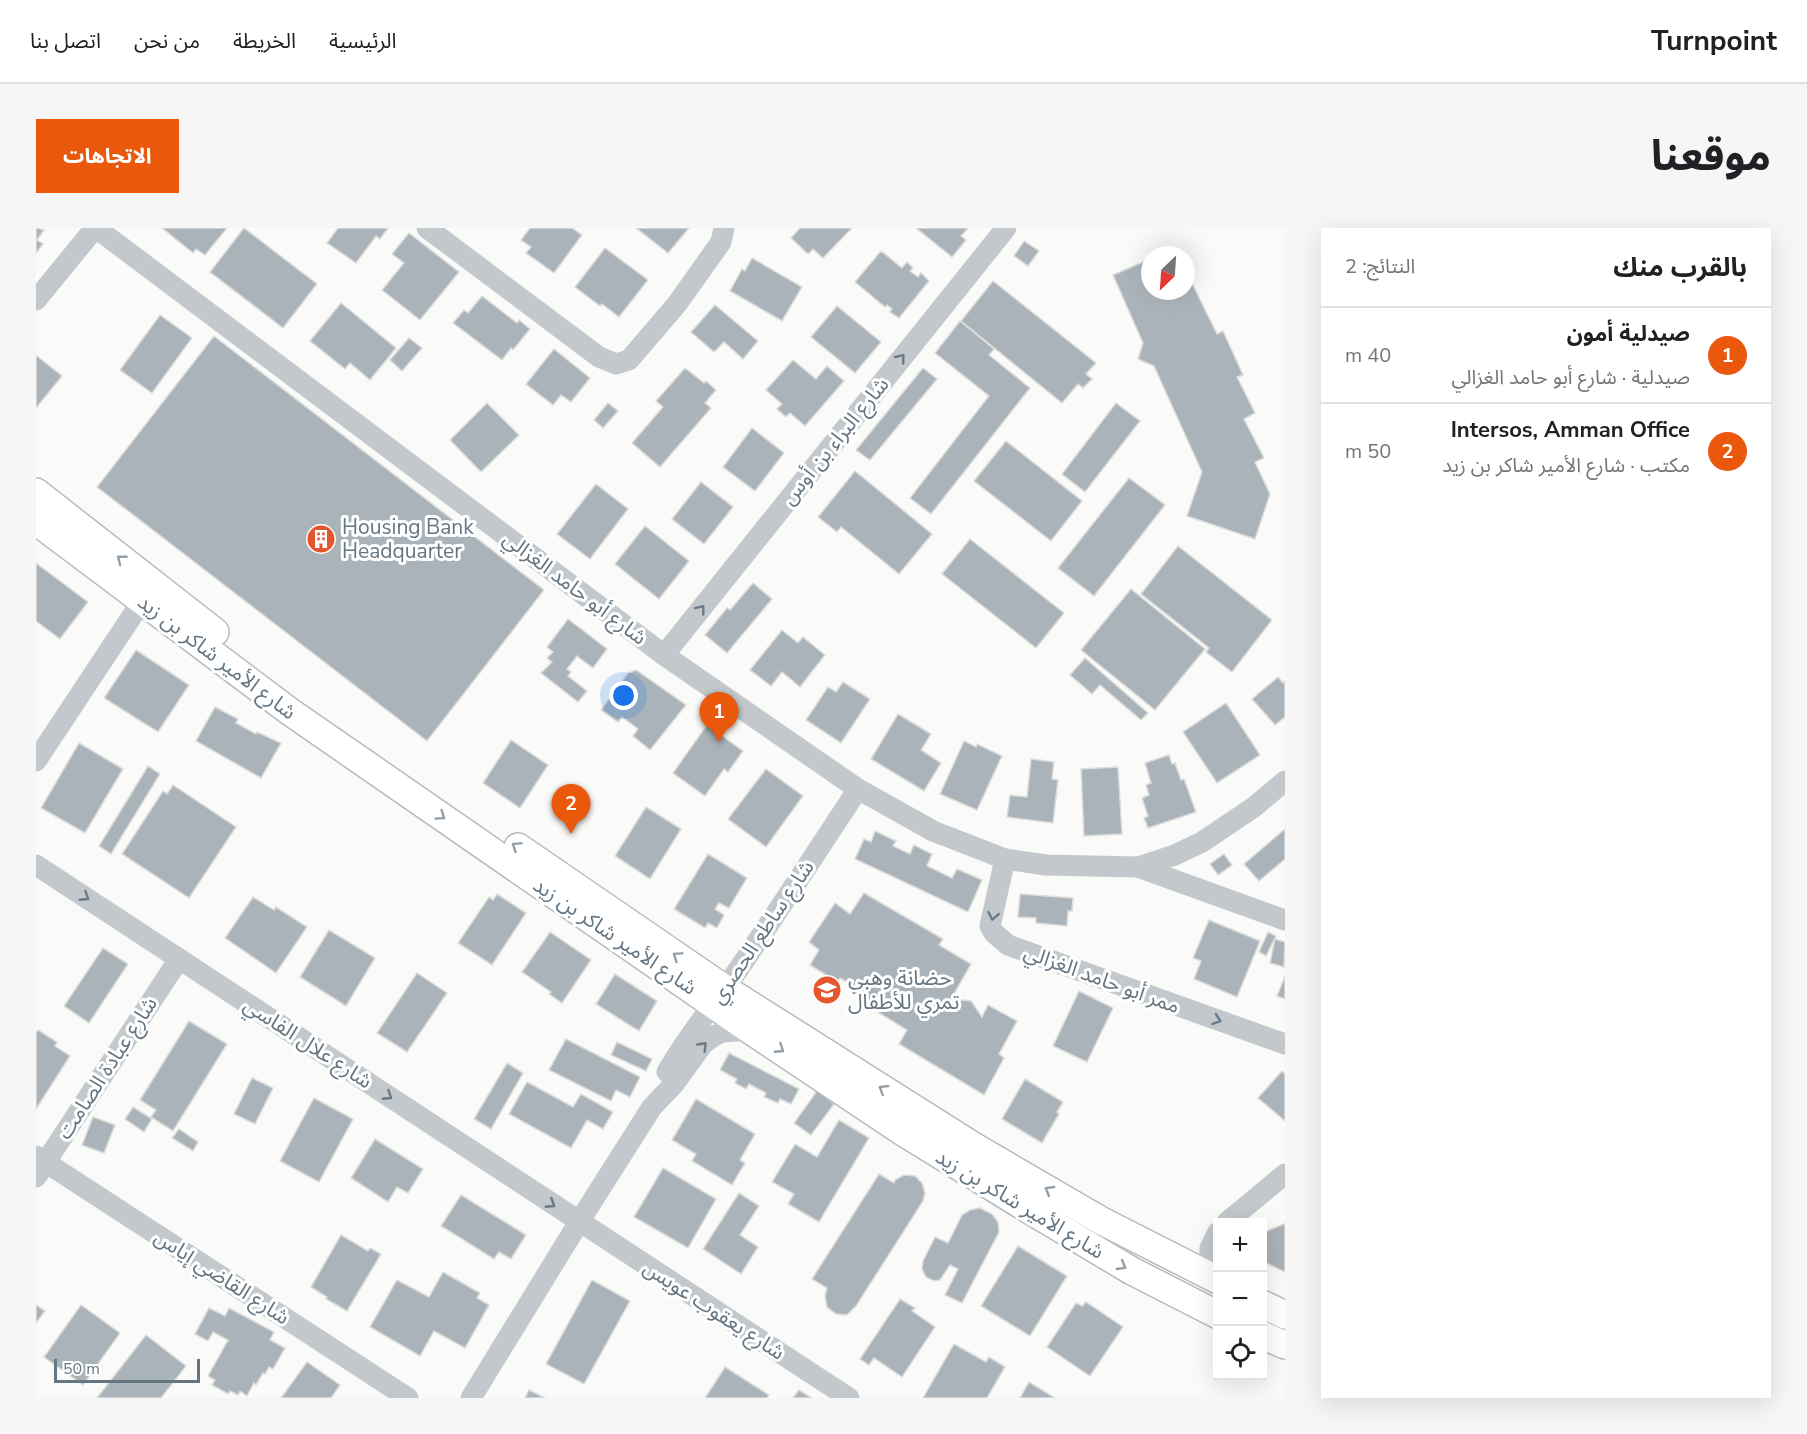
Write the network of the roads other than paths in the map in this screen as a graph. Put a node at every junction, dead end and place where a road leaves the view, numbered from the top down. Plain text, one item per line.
1 (95, 228) edge
2 (427, 228) edge
3 (724, 228) edge
4 (1006, 228) edge
5 (36, 300) edge
6 (36, 492) edge
7 (36, 521) edge
8 (147, 592) junction
9 (664, 655) junction
10 (36, 761) edge
11 (1285, 781) edge
12 (858, 789) junction
13 (1005, 859) junction
14 (36, 865) edge
15 (1138, 867) junction
16 (1285, 920) edge
17 (179, 958) junction
18 (720, 996) junction
19 (750, 1029) junction
20 (1285, 1044) edge
21 (652, 1107) junction
22 (39, 1165) edge
23 (1280, 1184) edge
24 (1233, 1218) edge
25 (579, 1222) junction
26 (1213, 1242) edge
27 (1213, 1270) edge
28 (1213, 1277) edge
29 (1267, 1307) edge
30 (1213, 1312) edge
31 (1285, 1315) edge
32 (1267, 1337) edge
33 (1285, 1345) edge
34 (408, 1398) edge
35 (471, 1398) edge
36 (849, 1398) edge

1 - 5 street
1 - 9 street, شارع أبو حامد الغزالي
2 - 3 street
9 -> 4 street, شارع البراء بن أوس
8 -> 6 main road, شارع الأمير شاكر بن زيد
7 - 8 main road, شارع الأمير شاكر بن زيد
8 - 10 street
8 - 18 main road, شارع الأمير شاكر بن زيد
9 - 12 street, شارع أبو حامد الغزالي
11 - 15 street
12 - 13 street, شارع أبو حامد الغزالي
12 - 18 street, شارع ساطع الحصري
13 - 15 street, شارع أبو حامد الغزالي
13 -> 20 street, ممر أبو حامد الغزالي
14 -> 17 street, شارع علال الفاسي
15 - 16 street
17 - 22 street, شارع عبادة الصامت
17 -> 25 street, شارع علال الفاسي
18 - 19 main road, شارع الأمير شاكر بن زيد
18 - 21 street, شارع ساطع الحصري
28 -> 18 main road, شارع الأمير شاكر بن زيد
21 -> 19 street, شارع ساطع الحصري
19 -> 30 main road, شارع الأمير شاكر بن زيد
21 - 25 street, شارع ساطع الحصري
22 - 34 street, شارع القاضي إياس
23 - 24 street
25 - 35 street, شارع ساطع الحصري
25 - 36 street, شارع يعقوب عويس
26 - 27 street
29 - 31 main road
32 - 33 main road

